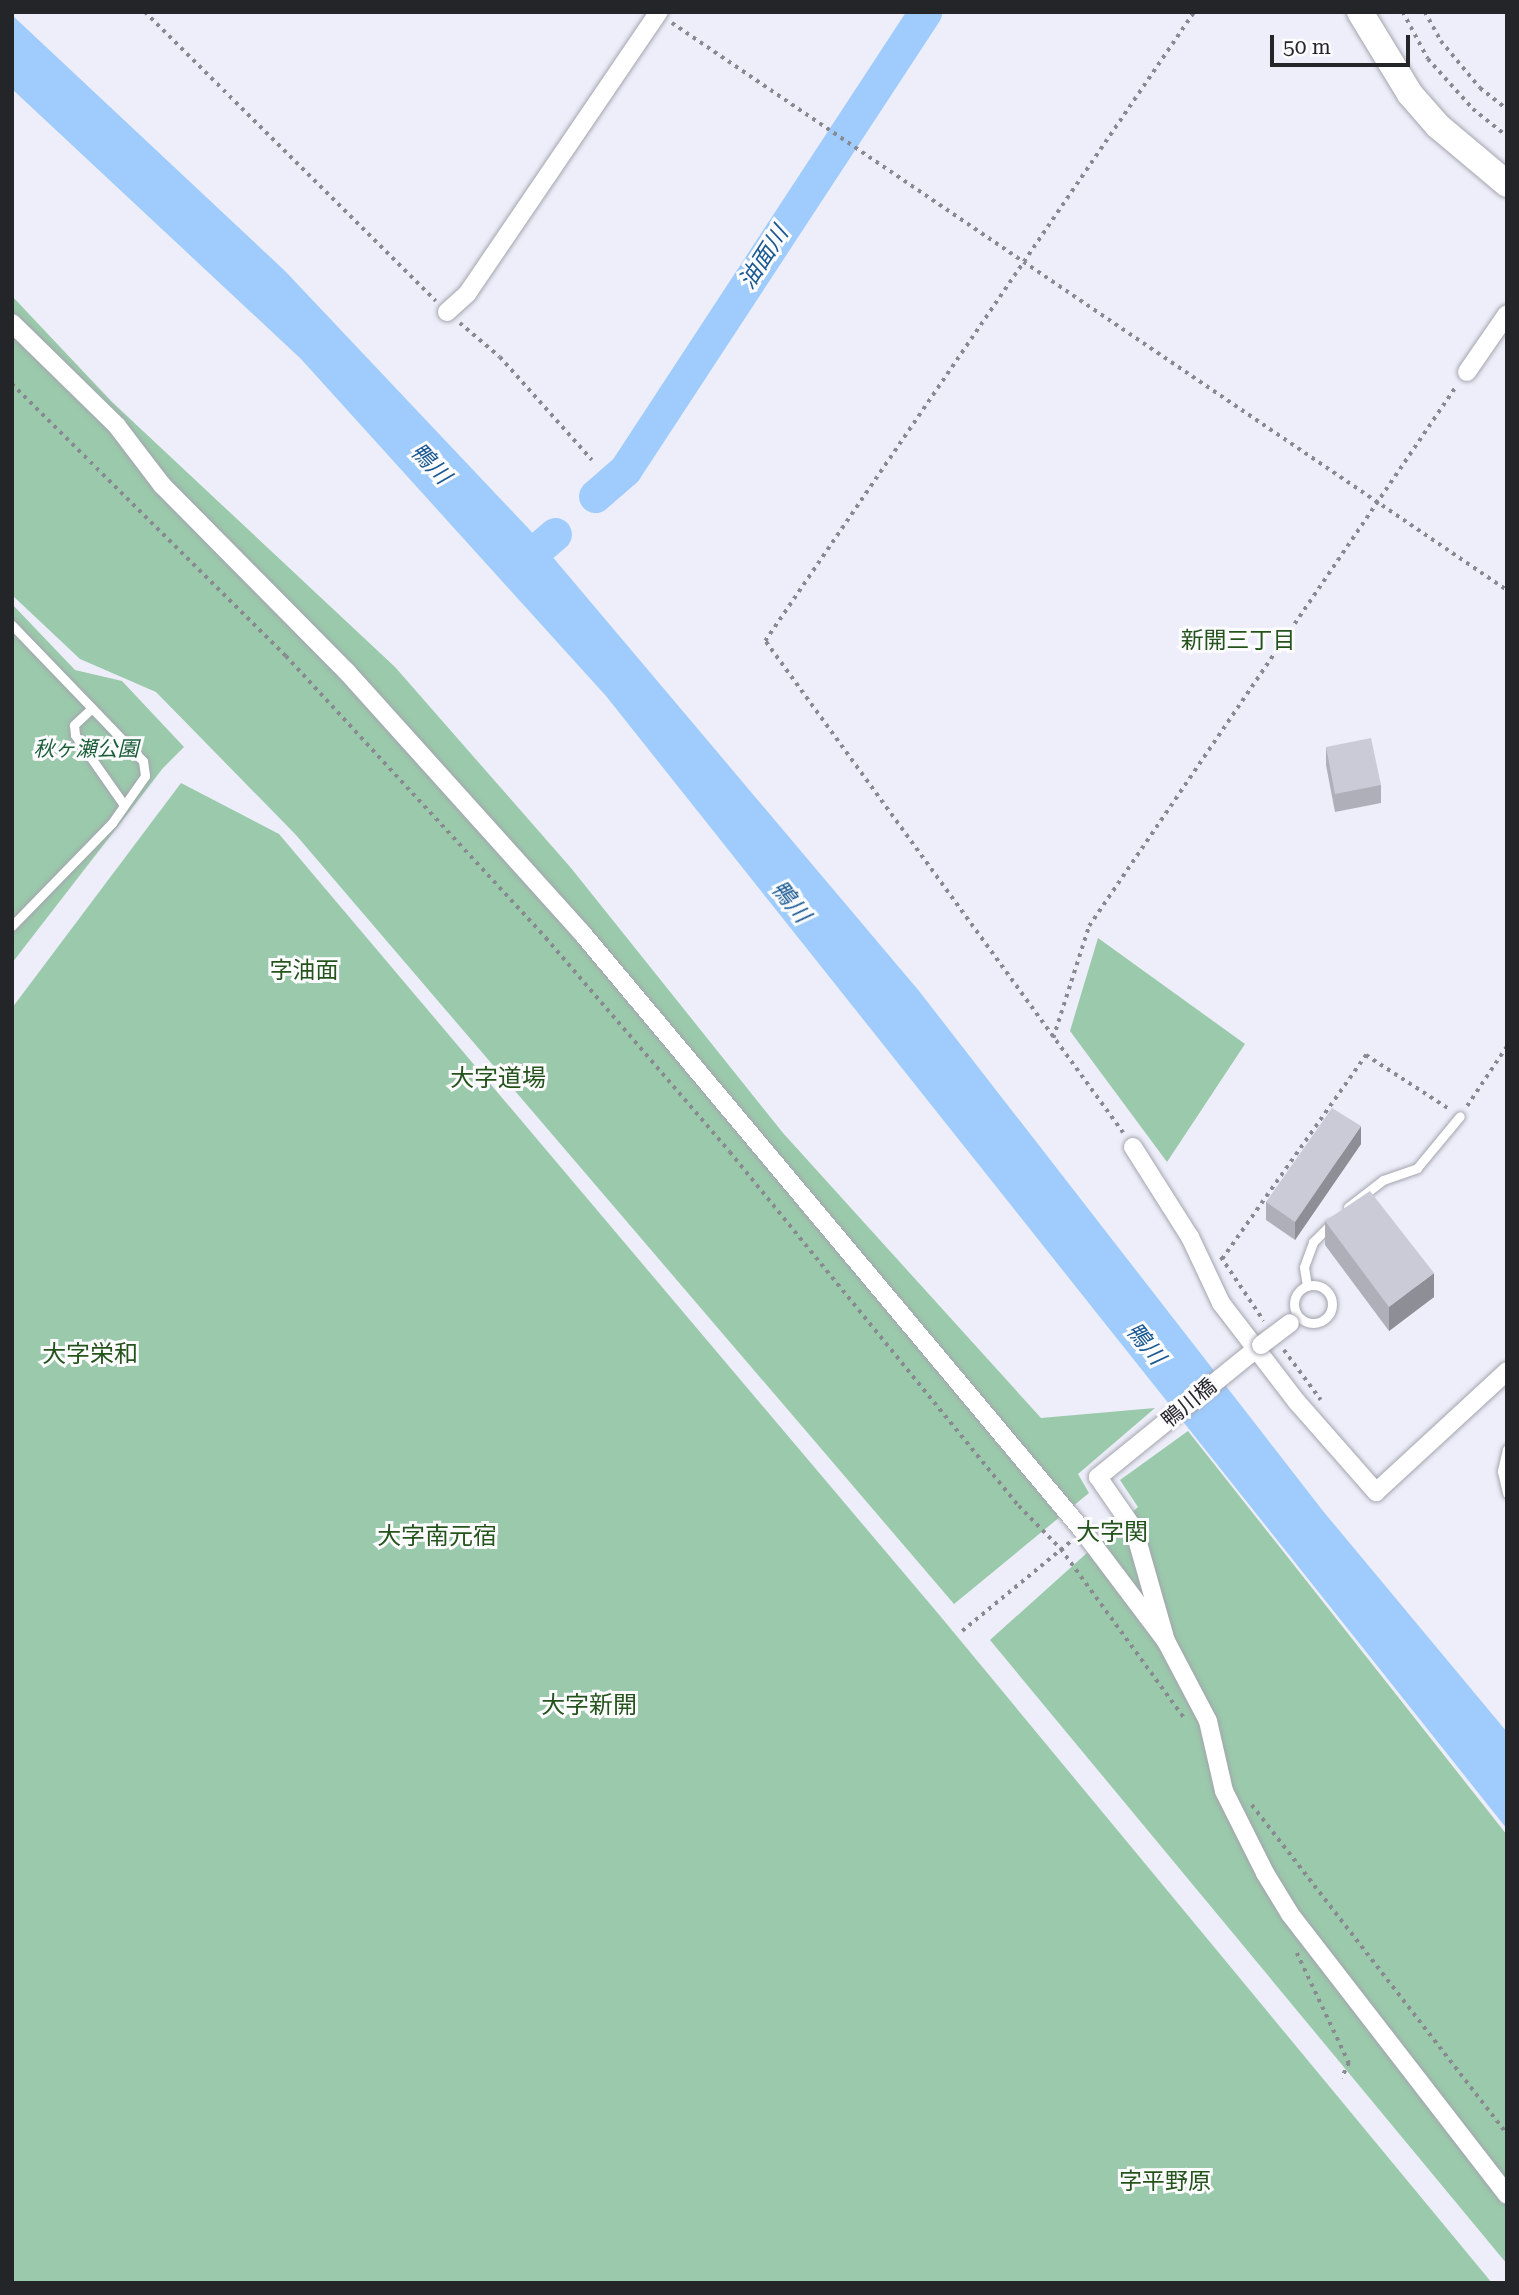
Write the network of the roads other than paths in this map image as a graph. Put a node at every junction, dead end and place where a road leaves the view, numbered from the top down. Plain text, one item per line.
1 (1360, 12) edge
2 (658, 13) edge
3 (1502, 185) edge
4 (447, 312) road end
5 (1507, 314) edge
6 (12, 323) edge
7 (1467, 372) road end
8 (12, 625) edge
9 (92, 708) junction
10 (124, 805) junction
11 (12, 926) edge
12 (1460, 1116) road end
13 (1133, 1147) road end
14 (1307, 1286) junction
15 (1294, 1320) junction
16 (1256, 1349) junction
17 (1507, 1371) edge
18 (1507, 1449) edge
19 (1507, 1493) edge
20 (1166, 1641) junction
21 (1507, 2195) edge

1 - 3 street
2 - 4 street
5 - 7 street
6 - 20 street
8 - 9 lane
9 - 10 lane
9 - 10 lane
10 - 11 lane
12 - 14 lane
13 - 16 street
14 - 15 lane
14 - 15 lane
15 - 16 street, 鴨川橋, bridge
16 - 17 street
16 - 20 street, 鴨川橋
18 - 19 lane
20 - 21 street

